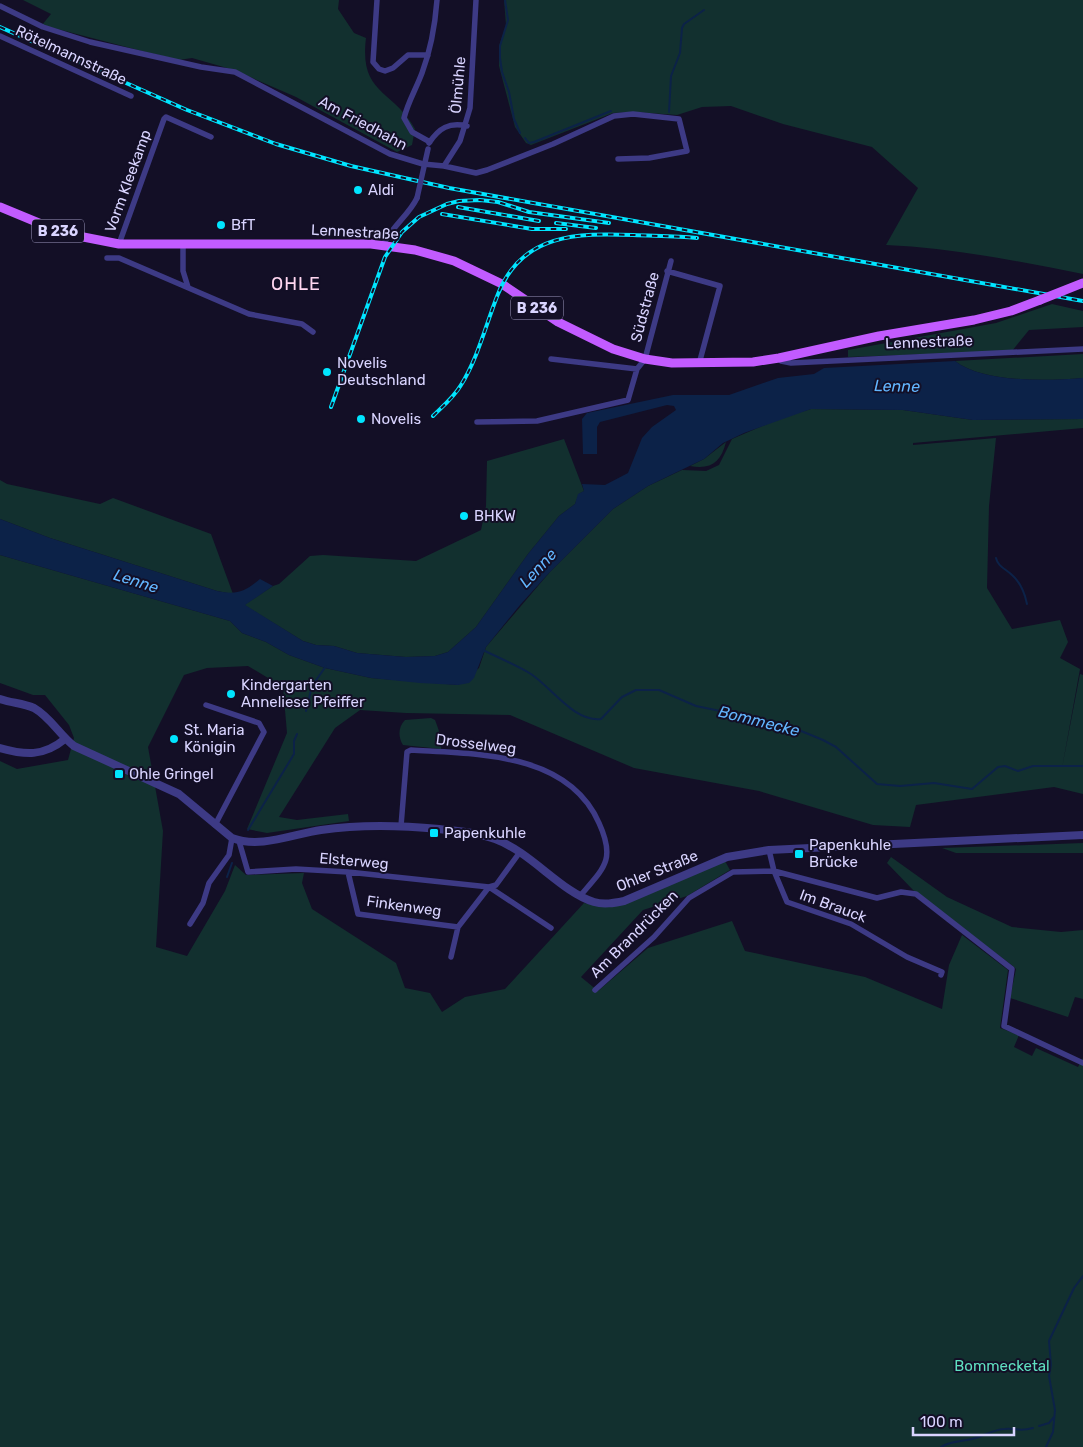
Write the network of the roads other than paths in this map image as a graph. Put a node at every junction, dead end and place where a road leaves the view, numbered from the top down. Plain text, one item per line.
1 (377, 0) edge
2 (437, 0) edge
3 (476, 0) edge
4 (0, 6) edge
5 (0, 36) edge
6 (428, 55) junction
7 (131, 96) dead end
8 (467, 126) junction
9 (211, 137) dead end
10 (430, 142) junction
11 (618, 159) dead end
12 (444, 166) junction
13 (0, 207) edge
14 (119, 244) junction
15 (184, 245) junction
16 (384, 245) junction
17 (107, 258) dead end
18 (671, 261) dead end
19 (667, 271) junction
20 (1083, 283) edge
21 (188, 286) junction
22 (313, 332) dead end
23 (1083, 349) edge
24 (779, 358) junction
25 (551, 359) dead end
26 (645, 359) junction
27 (699, 364) junction
28 (637, 369) junction
29 (477, 422) dead end
30 (0, 699) edge
31 (206, 705) dead end
32 (65, 739) junction
33 (0, 748) edge
34 (215, 824) junction
35 (401, 826) junction
36 (1083, 836) edge
37 (235, 839) junction
38 (769, 850) junction
39 (520, 852) junction
40 (774, 871) junction
41 (348, 872) junction
42 (489, 887) junction
43 (580, 896) junction
44 (190, 924) dead end
45 (458, 927) junction
46 (551, 928) dead end
47 (452, 956) dead end
48 (941, 975) dead end
49 (595, 990) dead end
50 (1083, 1063) edge

1 - 6 street
2 - 6 street
3 - 8 street, Ölmühle
4 - 12 street, Am Friedhahn
5 - 7 street, Rötelmannstraße
6 - 10 street
8 - 10 street
8 - 12 street, Ölmühle
9 - 14 street, Vorm Kleekamp
10 - 16 street, bridge
11 - 12 street, Am Friedhahn
13 - 14 main road, Lennestraße / B 236
14 - 15 main road, Lennestraße / B 236
15 - 16 main road, Lennestraße / B 236
15 - 21 street
16 - 26 main road, Lennestraße / B 236
17 - 21 street
18 - 19 street, Südstraße
19 - 26 street, Südstraße
19 - 27 street
20 - 24 main road, Lennestraße / B 236, bridge
21 - 22 street
23 - 24 street, Lennestraße
24 - 27 main road, Lennestraße / B 236
25 - 28 street
26 - 27 main road, Lennestraße / B 236
26 - 28 street
28 - 29 street
30 - 32 street
31 - 34 street
32 - 33 street
32 - 34 street
34 - 37 street
35 - 37 street, Ohler Straße
35 - 39 street, Ohler Straße
35 - 43 street, Drosselweg
36 - 38 street, Ohler Straße
37 - 41 street, Elsterweg
37 - 44 street
38 - 40 street, Im Brauck
38 - 43 street, Ohler Straße
39 - 42 street
39 - 43 street, Ohler Straße
40 - 48 street, Im Brauck
40 - 49 street, Am Brandrücken
40 - 50 street, Am Brandrücken
41 - 42 street, Elsterweg
41 - 45 street, Finkenweg
42 - 45 street
42 - 46 street
45 - 47 street

